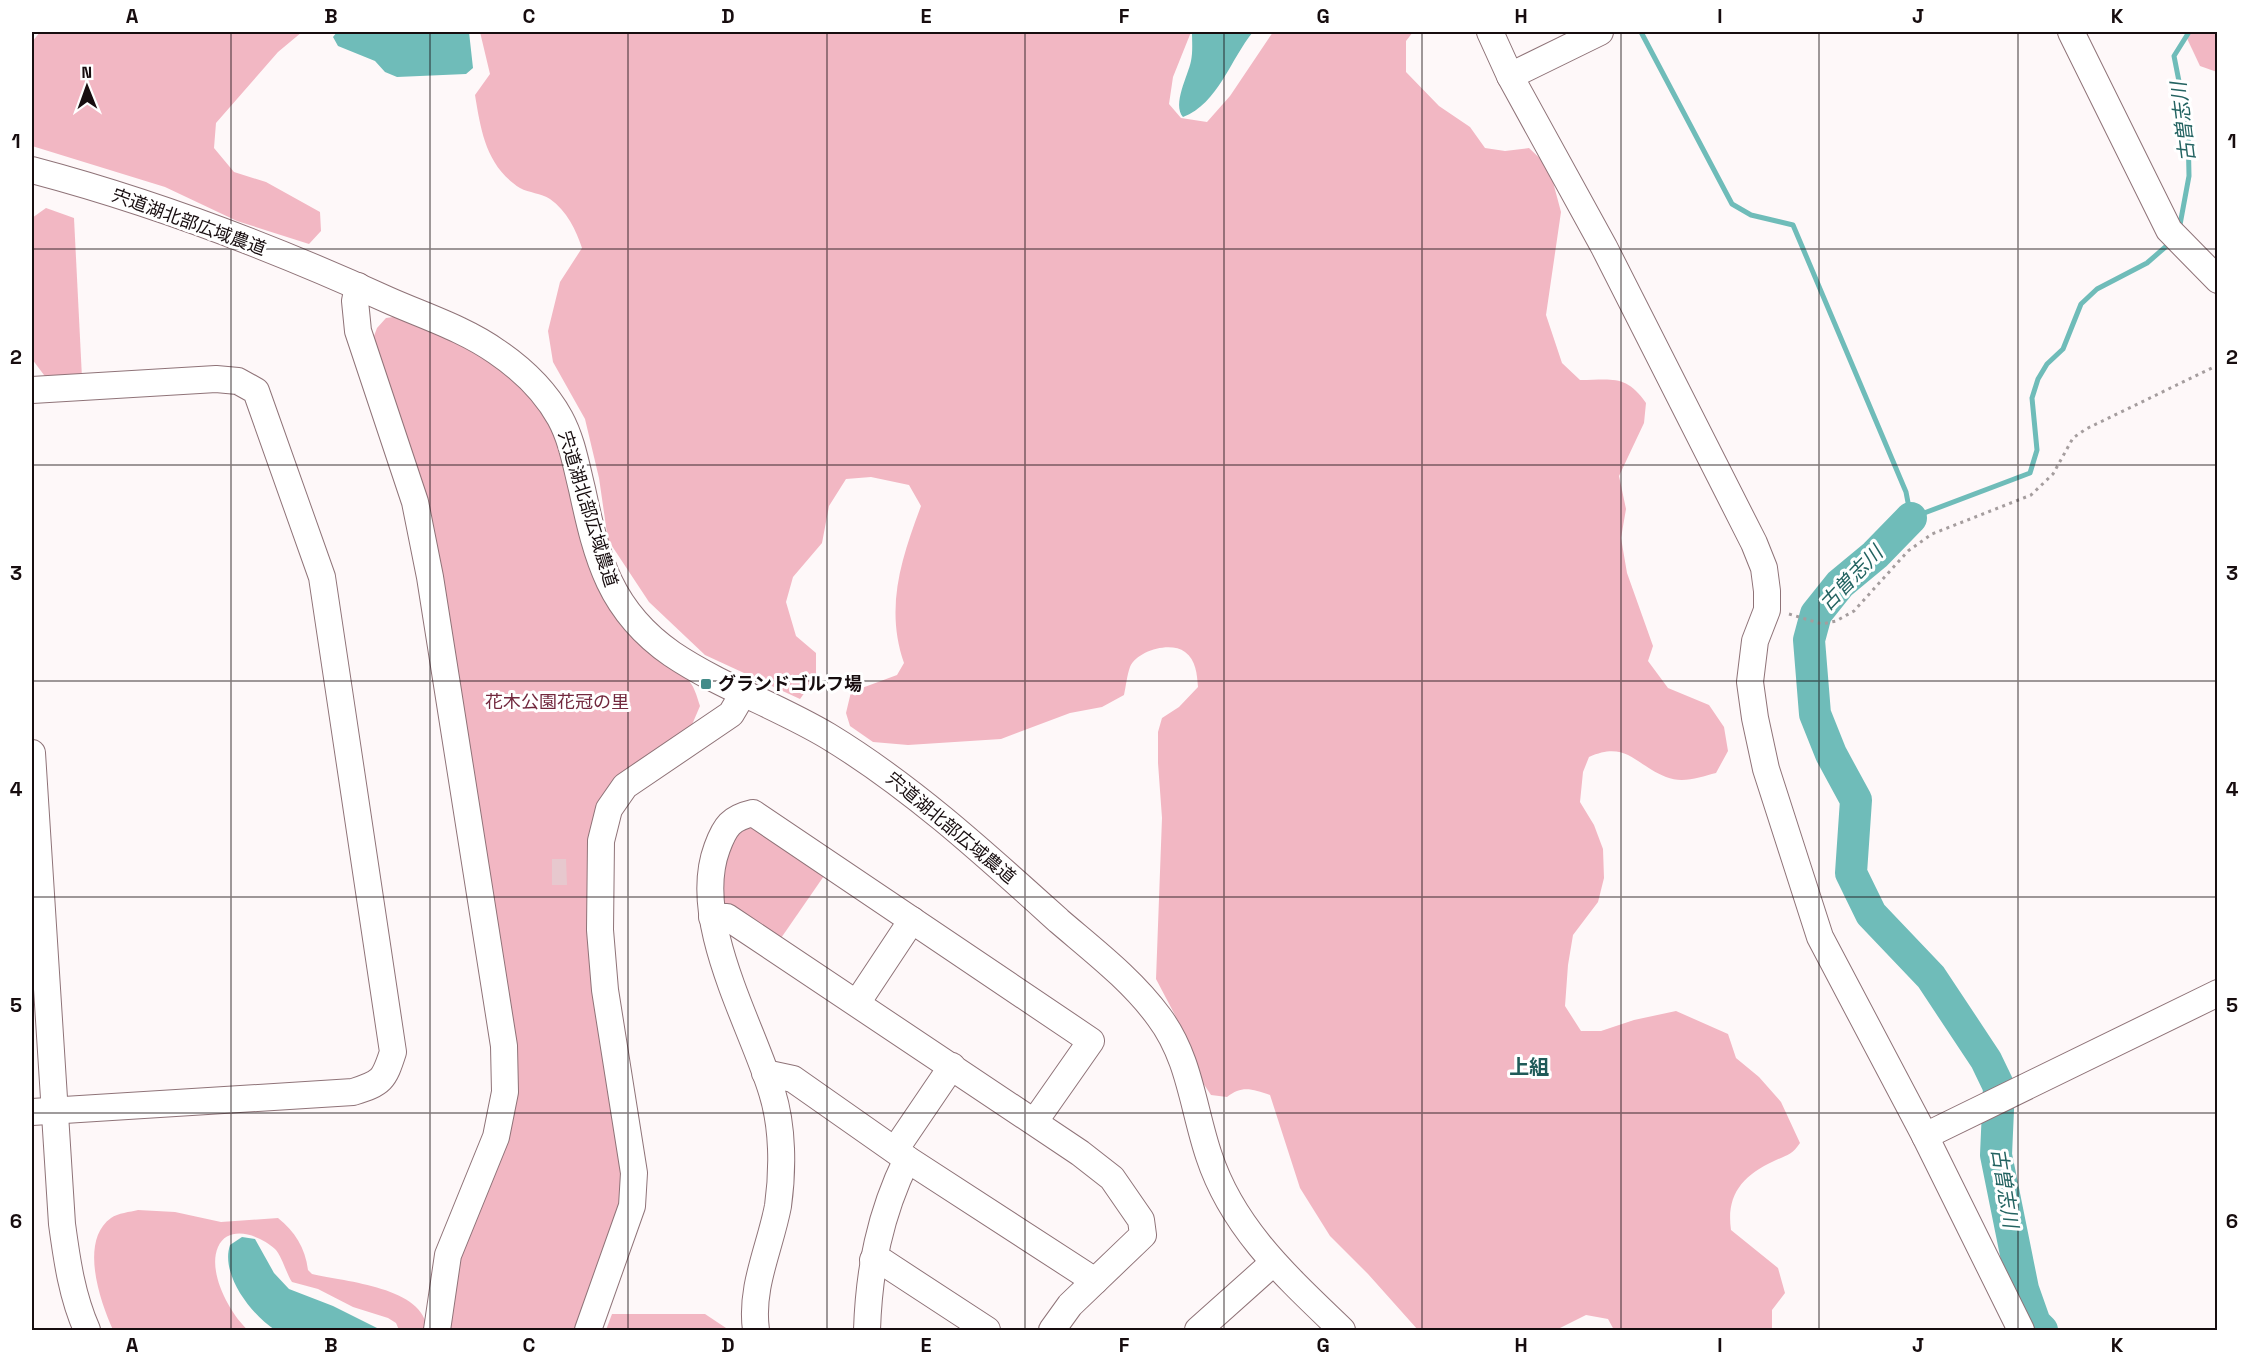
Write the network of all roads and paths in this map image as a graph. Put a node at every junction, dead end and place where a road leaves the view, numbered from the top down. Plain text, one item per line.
1 (1490, 32) edge
2 (1600, 32) edge
3 (2071, 32) edge
4 (1510, 76) junction
5 (32, 171) edge
6 (2217, 280) edge
7 (358, 286) junction
8 (2217, 365) edge
9 (32, 390) edge
10 (1801, 618) dead end
11 (744, 692) junction
12 (32, 753) edge
13 (712, 917) junction
14 (912, 921) junction
15 (2217, 993) edge
16 (857, 1003) junction
17 (952, 1066) junction
18 (765, 1072) junction
19 (43, 1111) edge
20 (1035, 1121) junction
21 (1924, 1136) junction
22 (901, 1154) junction
23 (873, 1260) junction
24 (1273, 1263) junction
25 (1095, 1281) junction
26 (87, 1330) edge
27 (437, 1330) edge
28 (588, 1330) edge
29 (756, 1330) edge
30 (867, 1330) edge
31 (987, 1330) edge
32 (1052, 1330) edge
33 (1198, 1330) edge
34 (1342, 1330) edge
35 (2020, 1330) edge

1 - 4 street
2 - 4 street
3 - 6 street
4 - 21 street
5 - 7 street, 宍道湖北部広域農道
7 - 11 street, 宍道湖北部広域農道
7 - 27 street
8 - 10 path
9 - 19 street
11 - 24 street, 宍道湖北部広域農道
11 - 28 street
12 - 19 street
13 - 14 street
13 - 16 street
13 - 18 street
14 - 16 street
14 - 20 street
15 - 21 street
16 - 17 street
17 - 20 street
17 - 22 street
18 - 22 street
18 - 29 street
19 - 26 street
20 - 25 street
21 - 35 street
22 - 23 street
22 - 25 street
23 - 30 street
23 - 31 street
24 - 33 street
24 - 34 street, 宍道湖北部広域農道
25 - 32 street

